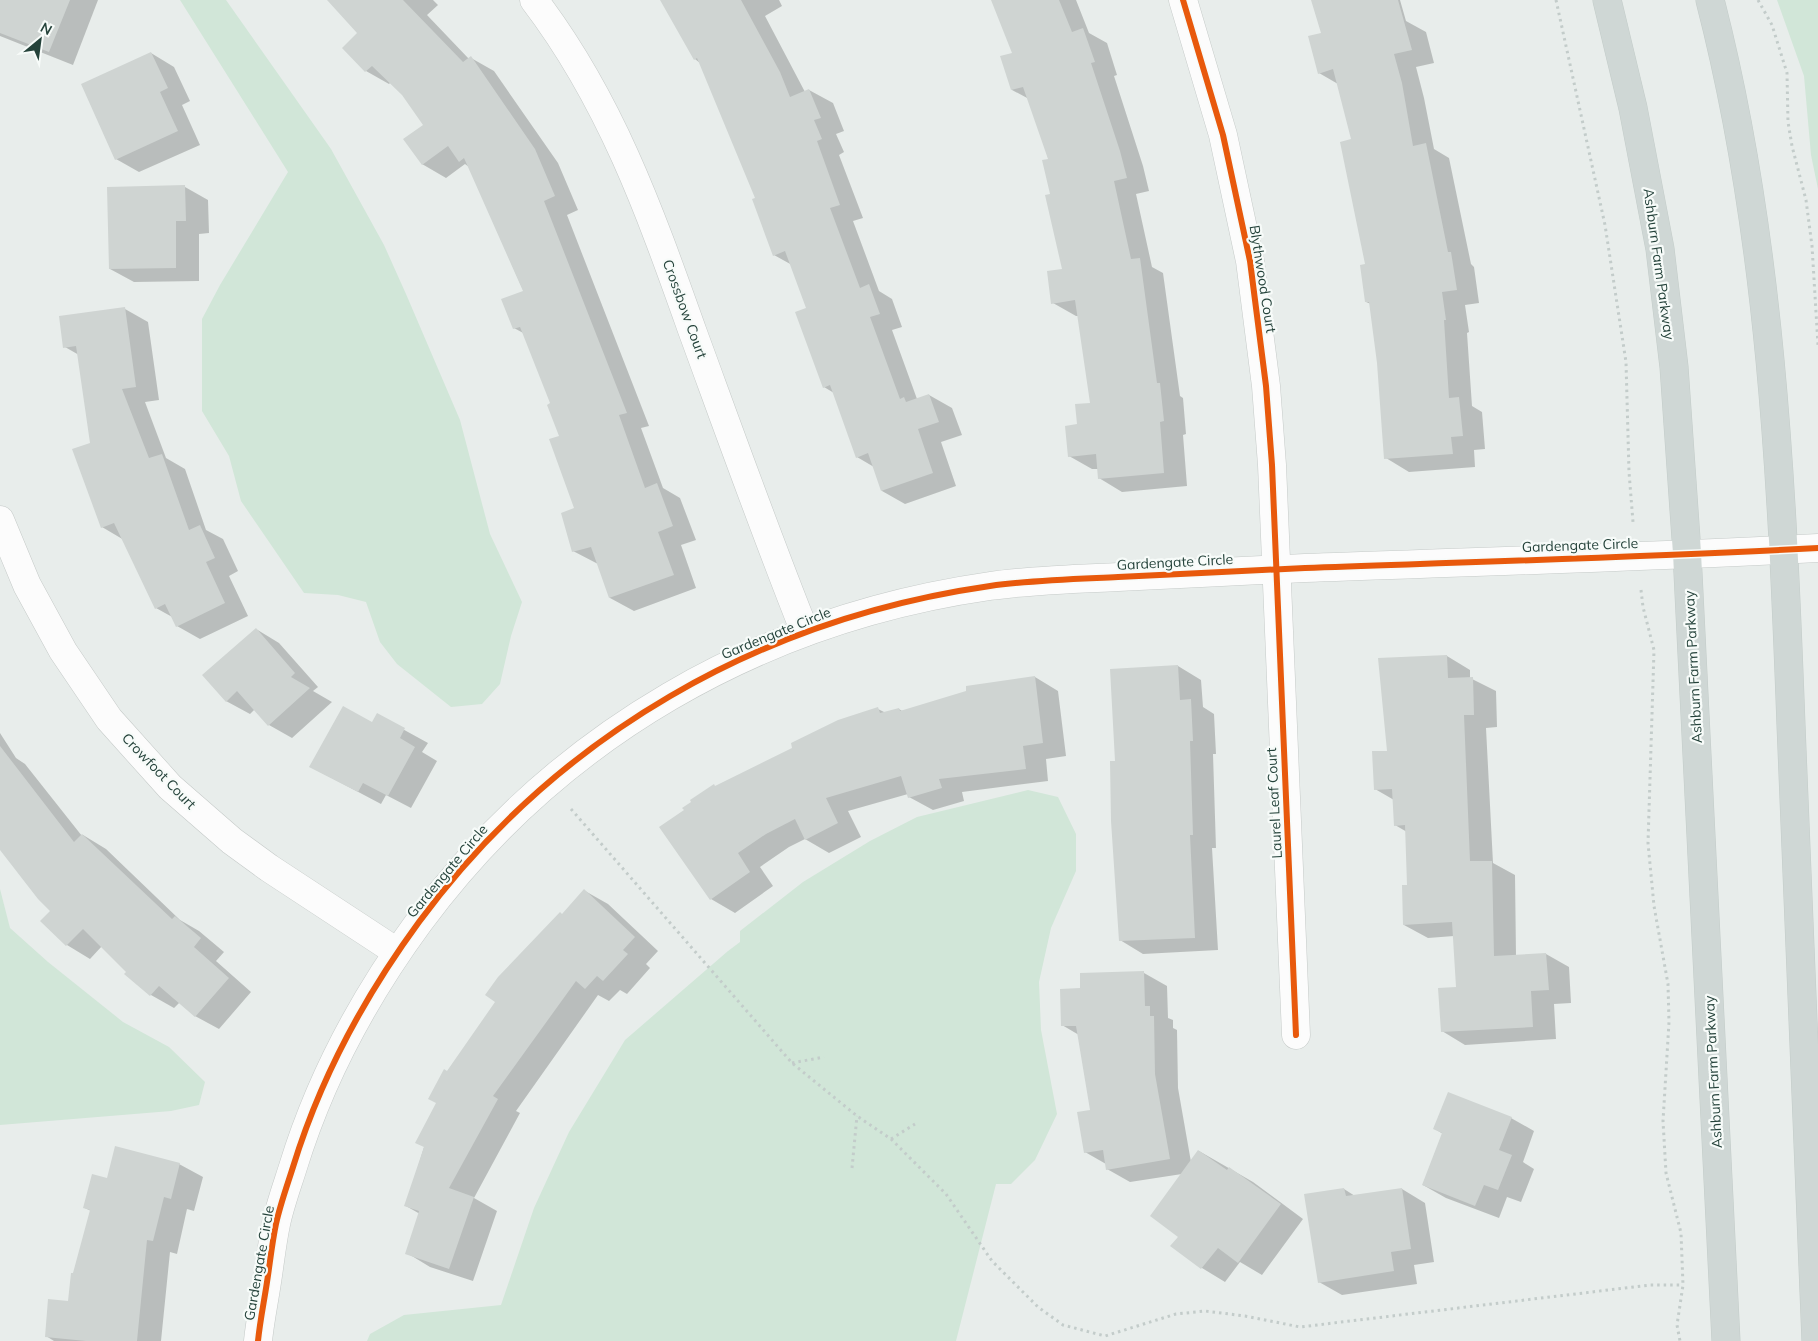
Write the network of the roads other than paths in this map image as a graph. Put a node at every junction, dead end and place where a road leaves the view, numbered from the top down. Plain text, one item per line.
1 (534, 0) edge
2 (1183, 0) edge
3 (1606, 0) edge
4 (1710, 0) edge
5 (0, 520) edge
6 (1818, 548) edge
7 (1784, 550) junction
8 (1687, 553) junction
9 (1276, 570) junction
10 (805, 632) junction
11 (397, 952) junction
12 (1296, 1036) dead end
13 (258, 1341) edge
14 (1726, 1341) edge
15 (1816, 1341) edge

1 - 10 street, Crossbow Court
2 - 9 street, Blythwood Court
3 - 8 main road, Ashburn Farm Parkway
4 - 7 main road
5 - 11 street, Crowfoot Court
6 - 7 street, Gardengate Circle
7 - 8 street, Gardengate Circle
7 - 15 main road
8 - 9 street, Gardengate Circle
8 - 14 main road, Ashburn Farm Parkway
9 - 10 street, Gardengate Circle
9 - 12 street, Laurel Leaf Court
10 - 11 street, Gardengate Circle
11 - 13 street, Gardengate Circle

